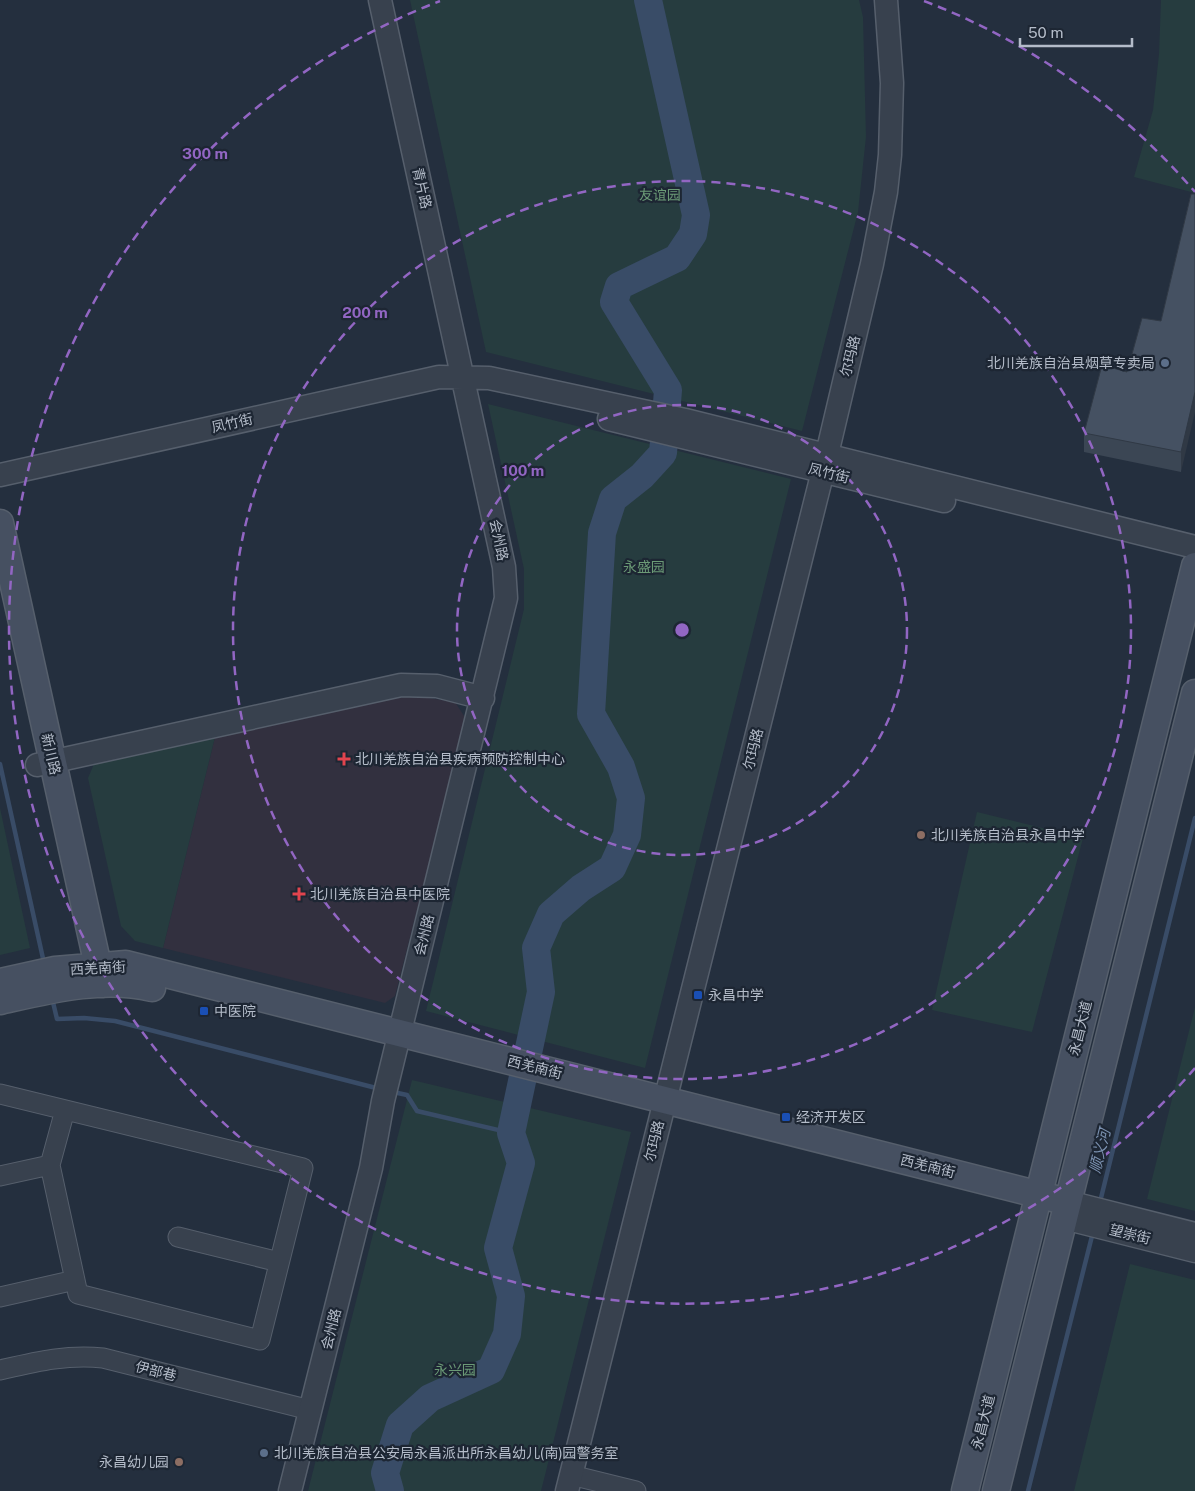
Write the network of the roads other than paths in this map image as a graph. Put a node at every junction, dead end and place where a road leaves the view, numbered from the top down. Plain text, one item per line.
1 (380, 0) edge
2 (886, 0) edge
3 (464, 377) junction
4 (824, 463) junction
5 (0, 475) edge
6 (0, 523) edge
7 (1195, 548) edge
8 (1195, 562) edge
9 (1195, 566) edge
10 (0, 598) edge
11 (1195, 693) edge
12 (483, 698) junction
13 (45, 764) junction
14 (92, 976) junction
15 (46, 981) junction
16 (0, 982) edge
17 (0, 1001) edge
18 (398, 1041) junction
19 (0, 1094) edge
20 (662, 1108) junction
21 (65, 1110) junction
22 (50, 1165) junction
23 (0, 1176) edge
24 (1037, 1203) junction
25 (1075, 1212) junction
26 (1117, 1223) junction
27 (1195, 1234) edge
28 (178, 1237) dead end
29 (1195, 1251) edge
30 (279, 1262) junction
31 (76, 1280) junction
32 (0, 1297) edge
33 (0, 1370) edge
34 (310, 1410) junction
35 (569, 1483) edge
36 (290, 1491) edge
37 (636, 1491) edge
38 (966, 1491) edge
39 (996, 1491) edge

1 - 3 street, 青片路
2 - 4 street, 尔玛路
3 - 4 street, 凤竹街
3 - 5 street, 凤竹街
3 - 12 street, 会州路
4 - 7 street, 凤竹街
4 - 8 street, 凤竹街
4 - 20 street, 尔玛路
6 - 13 main road, 新川路
9 - 24 main road, 永昌大道
10 - 13 main road, 新川路
11 - 25 main road
12 - 13 street
12 - 18 street, 会州路
13 - 14 main road, 新川路
14 - 15 main road, 西羌南街
14 - 18 main road, 西羌南街
15 - 16 main road, 西羌南街
15 - 17 main road, 西羌南街
18 - 20 main road, 西羌南街
18 - 34 street, 会州路
19 - 21 street
20 - 24 main road, 西羌南街
20 - 35 street, 尔玛路
21 - 22 street
21 - 30 street
22 - 23 street
22 - 31 street
24 - 25 main road, 西羌南街
24 - 38 main road, 永昌大道
25 - 26 street, 望崇街
25 - 39 main road
26 - 27 street, 望崇街
26 - 29 street, 望崇街
28 - 30 street
30 - 31 street
31 - 32 street
33 - 34 street, 伊部巷
34 - 36 street, 会州路
35 - 37 street

